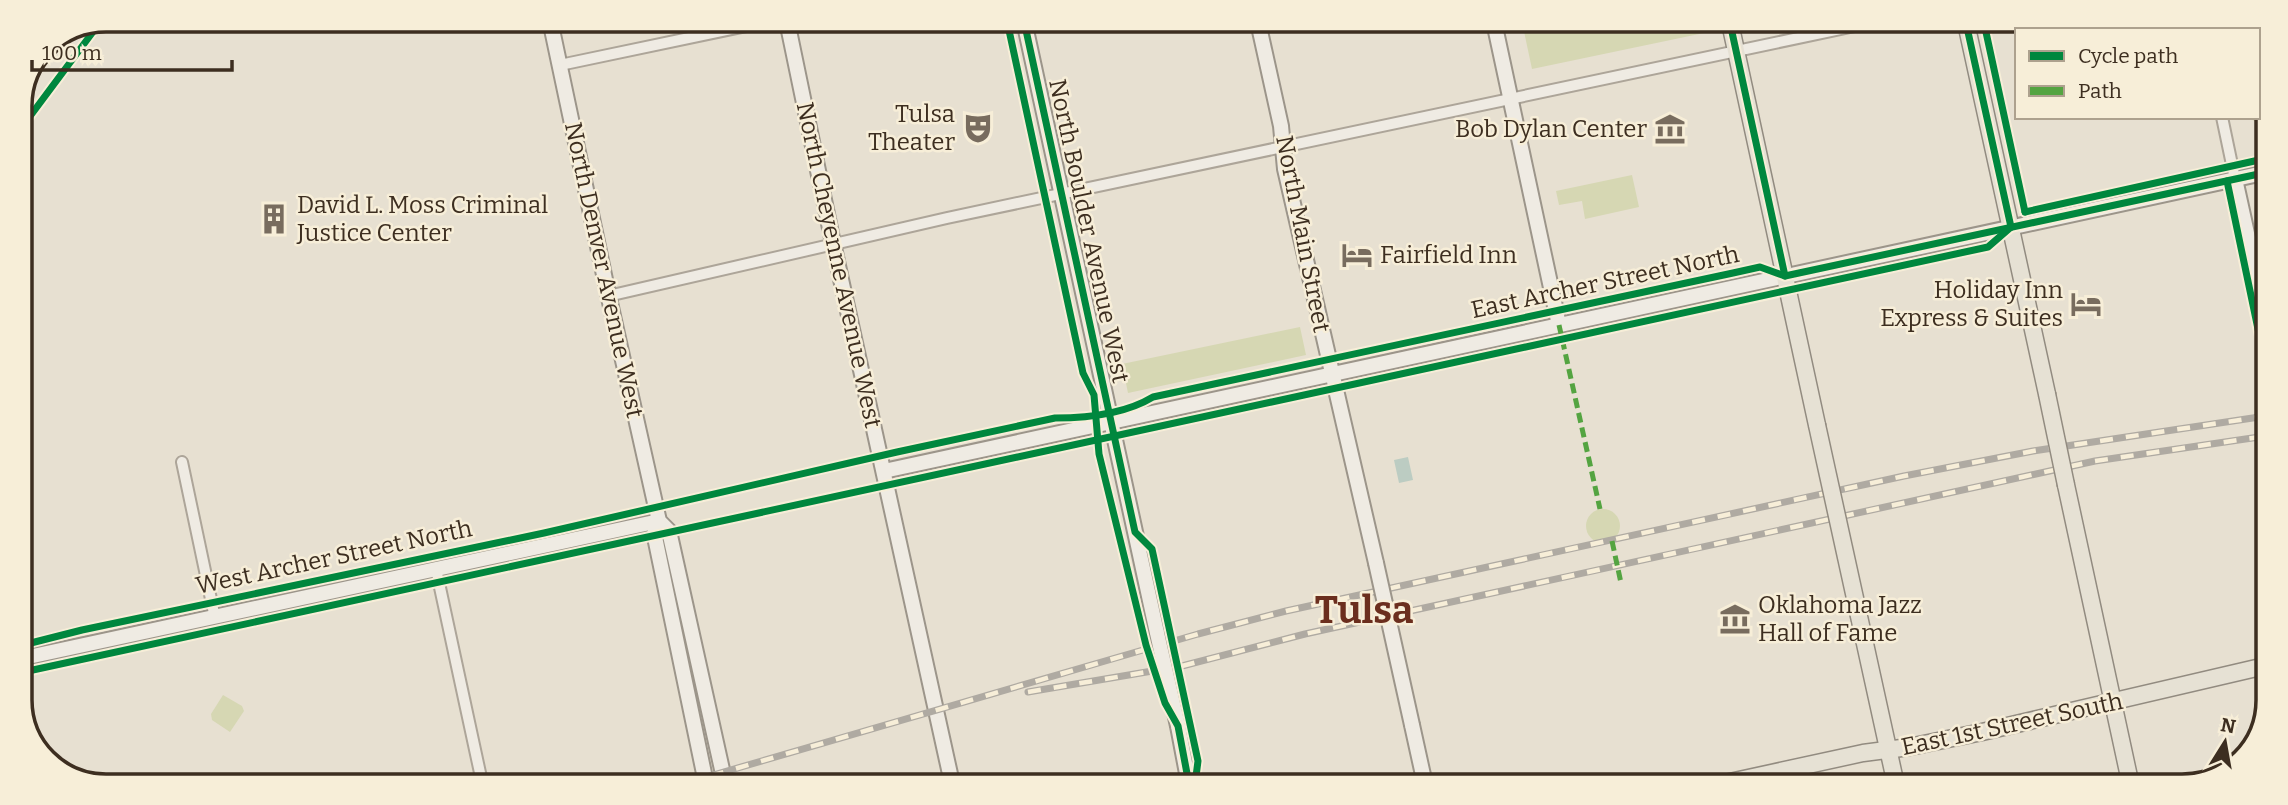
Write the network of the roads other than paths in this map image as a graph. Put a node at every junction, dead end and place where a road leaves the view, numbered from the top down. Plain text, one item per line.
1 (553, 32) edge
2 (718, 32) edge
3 (789, 32) edge
4 (1026, 32) edge
5 (1260, 32) edge
6 (1496, 32) edge
7 (1732, 32) edge
8 (1826, 32) edge
9 (1968, 32) edge
10 (1736, 51) junction
11 (560, 65) junction
12 (1511, 99) junction
13 (2222, 119) edge
14 (1283, 146) junction
15 (2256, 175) edge
16 (2235, 179) junction
17 (1061, 195) junction
18 (2011, 228) junction
19 (833, 243) junction
20 (2256, 274) edge
21 (1785, 276) junction
22 (608, 296) junction
23 (1559, 325) junction
24 (1333, 373) junction
25 (1110, 422) junction
26 (182, 462) dead end
27 (884, 471) junction
28 (659, 521) junction
29 (436, 569) junction
30 (215, 618) junction
31 (32, 656) edge
32 (2256, 668) edge
33 (2114, 703) junction
34 (1889, 750) junction
35 (480, 774) edge
36 (704, 774) edge
37 (723, 774) edge
38 (950, 774) edge
39 (1187, 774) edge
40 (1423, 774) edge
41 (1767, 774) edge
42 (1894, 774) edge
43 (2129, 774) edge

1 - 11 street, North Denver Avenue West
2 - 11 street
3 - 19 street, North Cheyenne Avenue West
4 - 17 street, North Boulder Avenue West
5 - 14 street, North Main Street
6 - 12 street
7 - 10 main road
8 - 10 street
9 - 18 main road
10 - 12 street
10 - 21 main road
11 - 22 street, North Denver Avenue West
12 - 14 street
12 - 23 street
13 - 16 street
14 - 17 street
14 - 24 street, North Main Street
15 - 16 street, East Archer Street North
16 - 18 street, East Archer Street North
16 - 20 street
17 - 19 street
17 - 25 street, North Boulder Avenue West
18 - 21 street, East Archer Street North
18 - 33 main road, bridge
19 - 22 street
19 - 27 street, North Cheyenne Avenue West
21 - 23 street, East Archer Street North
21 - 34 main road, bridge
22 - 28 street, North Denver Avenue West
23 - 24 street, East Archer Street North
24 - 25 street
24 - 40 street, North Main Street, bridge
25 - 27 street
25 - 39 street, North Boulder Avenue West, bridge
26 - 30 street
27 - 38 street, North Cheyenne Avenue West
28 - 29 street, West Archer Street North
28 - 36 street, North Denver Avenue West
28 - 37 street, North Denver Avenue West
29 - 30 street, West Archer Street North
29 - 35 street
30 - 31 street, West Archer Street North
32 - 33 main road, East 1st Street South
33 - 34 main road, East 1st Street South
33 - 43 main road
34 - 41 main road, East 1st Street South
34 - 42 main road

